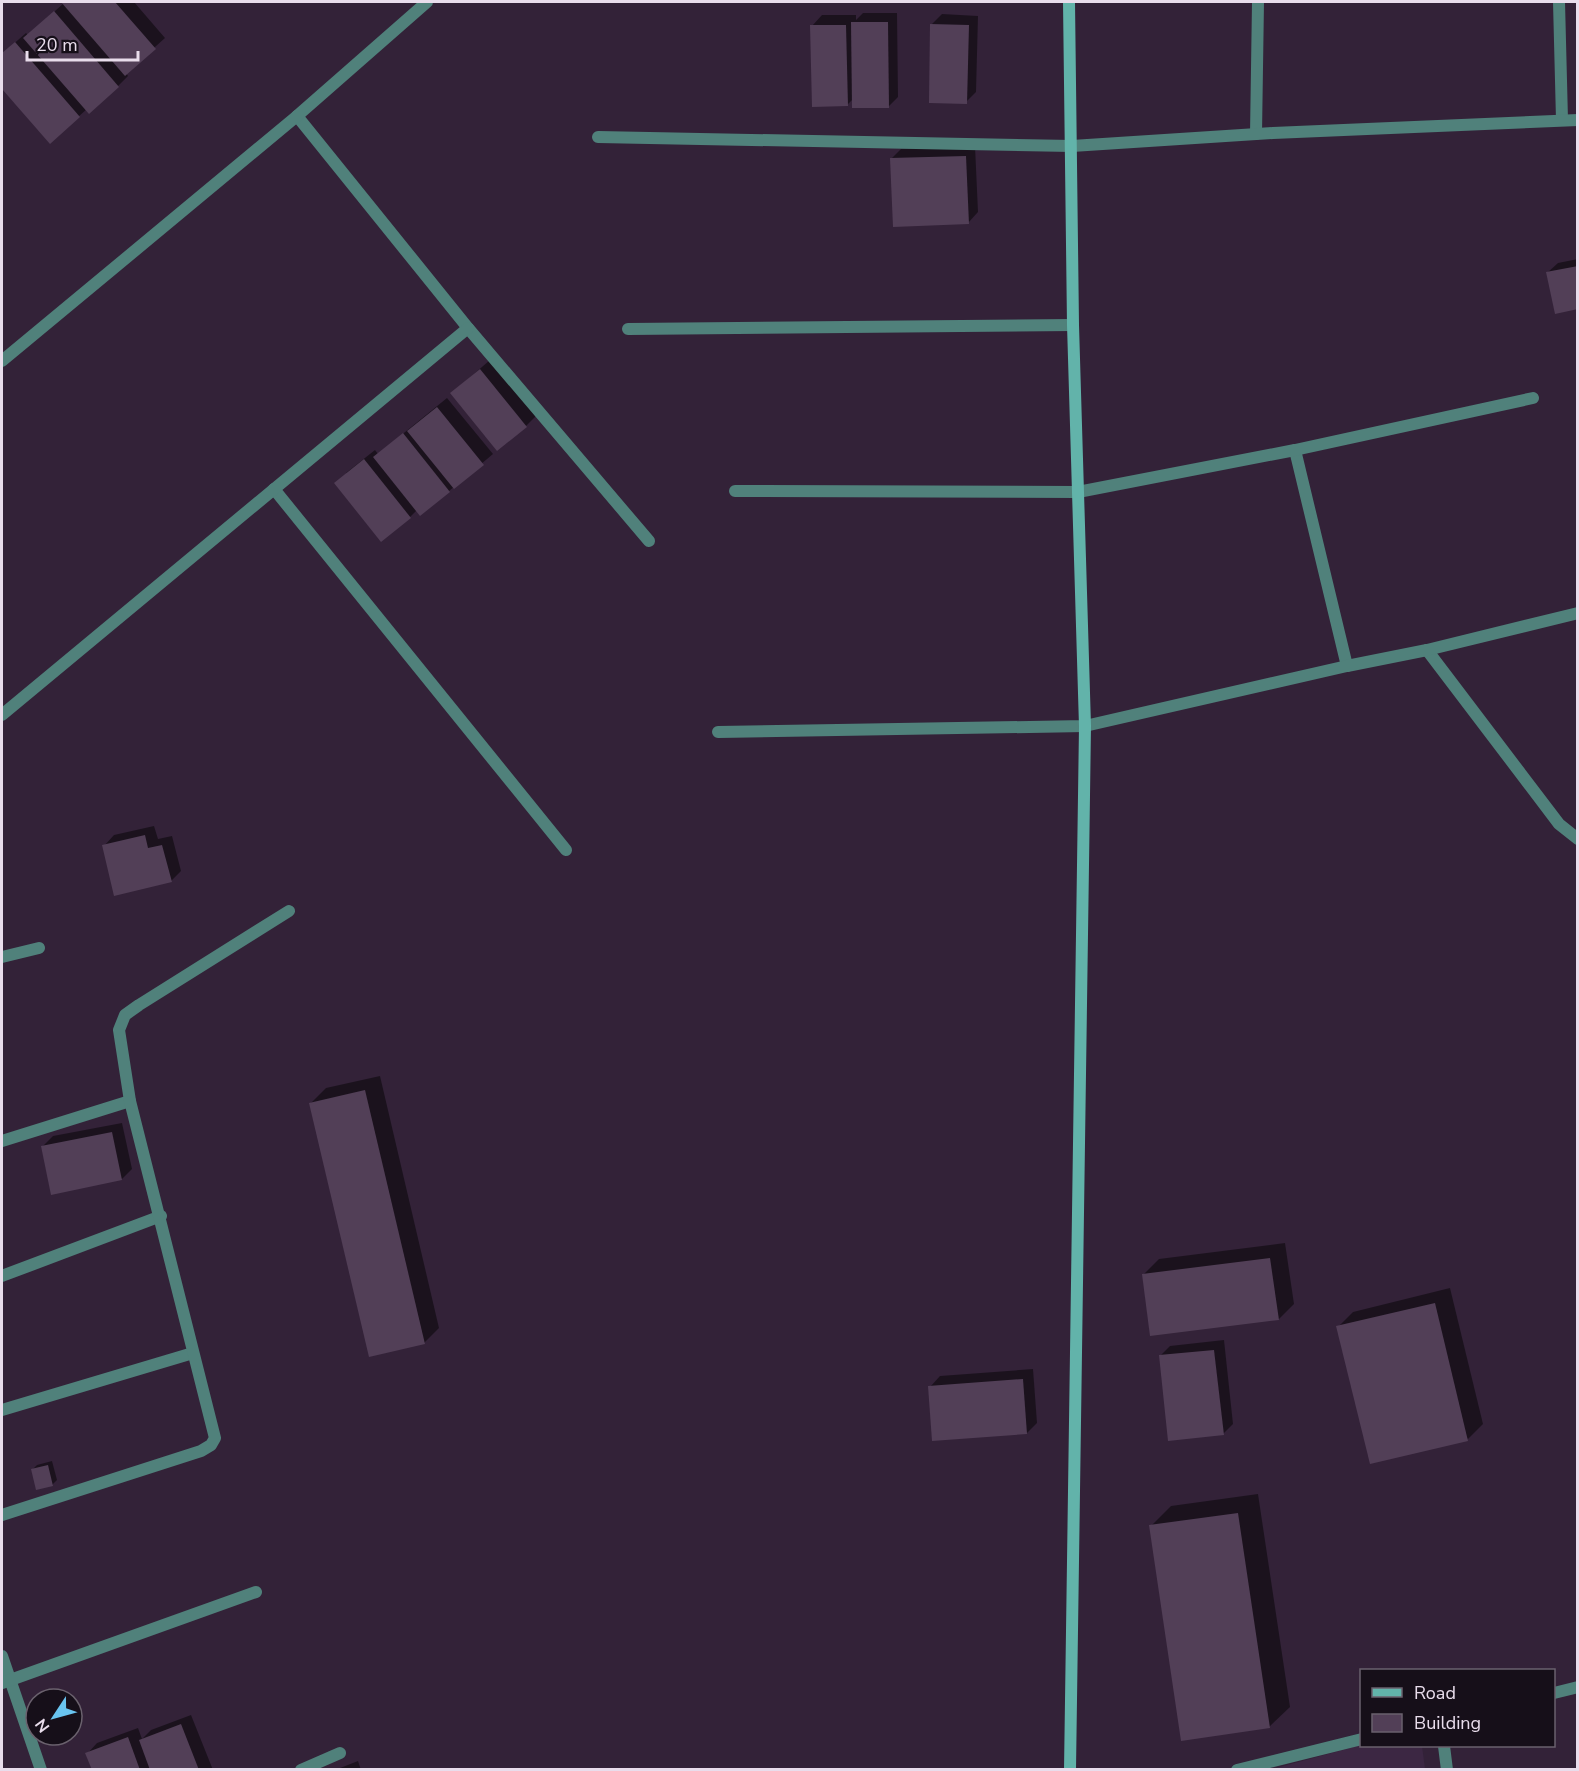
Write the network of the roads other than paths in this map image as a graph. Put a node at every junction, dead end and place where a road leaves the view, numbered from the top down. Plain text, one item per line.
1 (428, 2) edge
2 (1069, 2) edge
3 (1258, 2) edge
4 (1559, 2) edge
5 (297, 116) junction
6 (1562, 120) junction
7 (1578, 120) edge
8 (1256, 134) junction
9 (598, 137) dead end
10 (1072, 146) junction
11 (1073, 325) junction
12 (468, 328) junction
13 (628, 329) dead end
14 (2, 361) edge
15 (1533, 398) dead end
16 (1295, 450) junction
17 (274, 489) junction
18 (735, 491) dead end
19 (1078, 492) junction
20 (649, 541) dead end
21 (1578, 613) edge
22 (1427, 650) junction
23 (1347, 666) junction
24 (2, 715) edge
25 (1085, 726) junction
26 (718, 732) dead end
27 (1578, 839) edge
28 (566, 850) dead end
29 (289, 910) dead end
30 (39, 948) dead end
31 (2, 957) edge
32 (130, 1101) junction
33 (2, 1141) edge
34 (161, 1216) junction
35 (2, 1276) edge
36 (193, 1353) junction
37 (2, 1410) edge
38 (2, 1515) edge
39 (256, 1592) dead end
40 (2, 1656) edge
41 (6, 1681) edge
42 (1578, 1687) edge
43 (1555, 1693) edge
44 (1360, 1739) edge
45 (1444, 1747) edge
46 (340, 1753) dead end
47 (41, 1770) edge
48 (301, 1770) edge
49 (1070, 1770) edge
50 (1237, 1770) edge
51 (1447, 1770) edge

1 - 5 street
2 - 10 street
3 - 8 street
4 - 6 street
5 - 12 street
5 - 14 street
6 - 7 street
6 - 8 street
8 - 10 street
9 - 10 street
10 - 11 street
11 - 13 street
11 - 19 street
12 - 17 street
12 - 20 street
15 - 16 street
16 - 19 street
16 - 23 street
17 - 24 street
17 - 28 street
18 - 19 street
19 - 25 street
21 - 22 street
22 - 23 street
22 - 27 street
23 - 25 street
25 - 26 street
25 - 49 street
29 - 32 street
30 - 31 street
32 - 33 street
32 - 34 street
34 - 35 street
34 - 36 street
36 - 37 street
36 - 38 street
39 - 41 street
40 - 41 street
41 - 47 street
42 - 43 street
44 - 50 street
45 - 51 street
46 - 48 street

